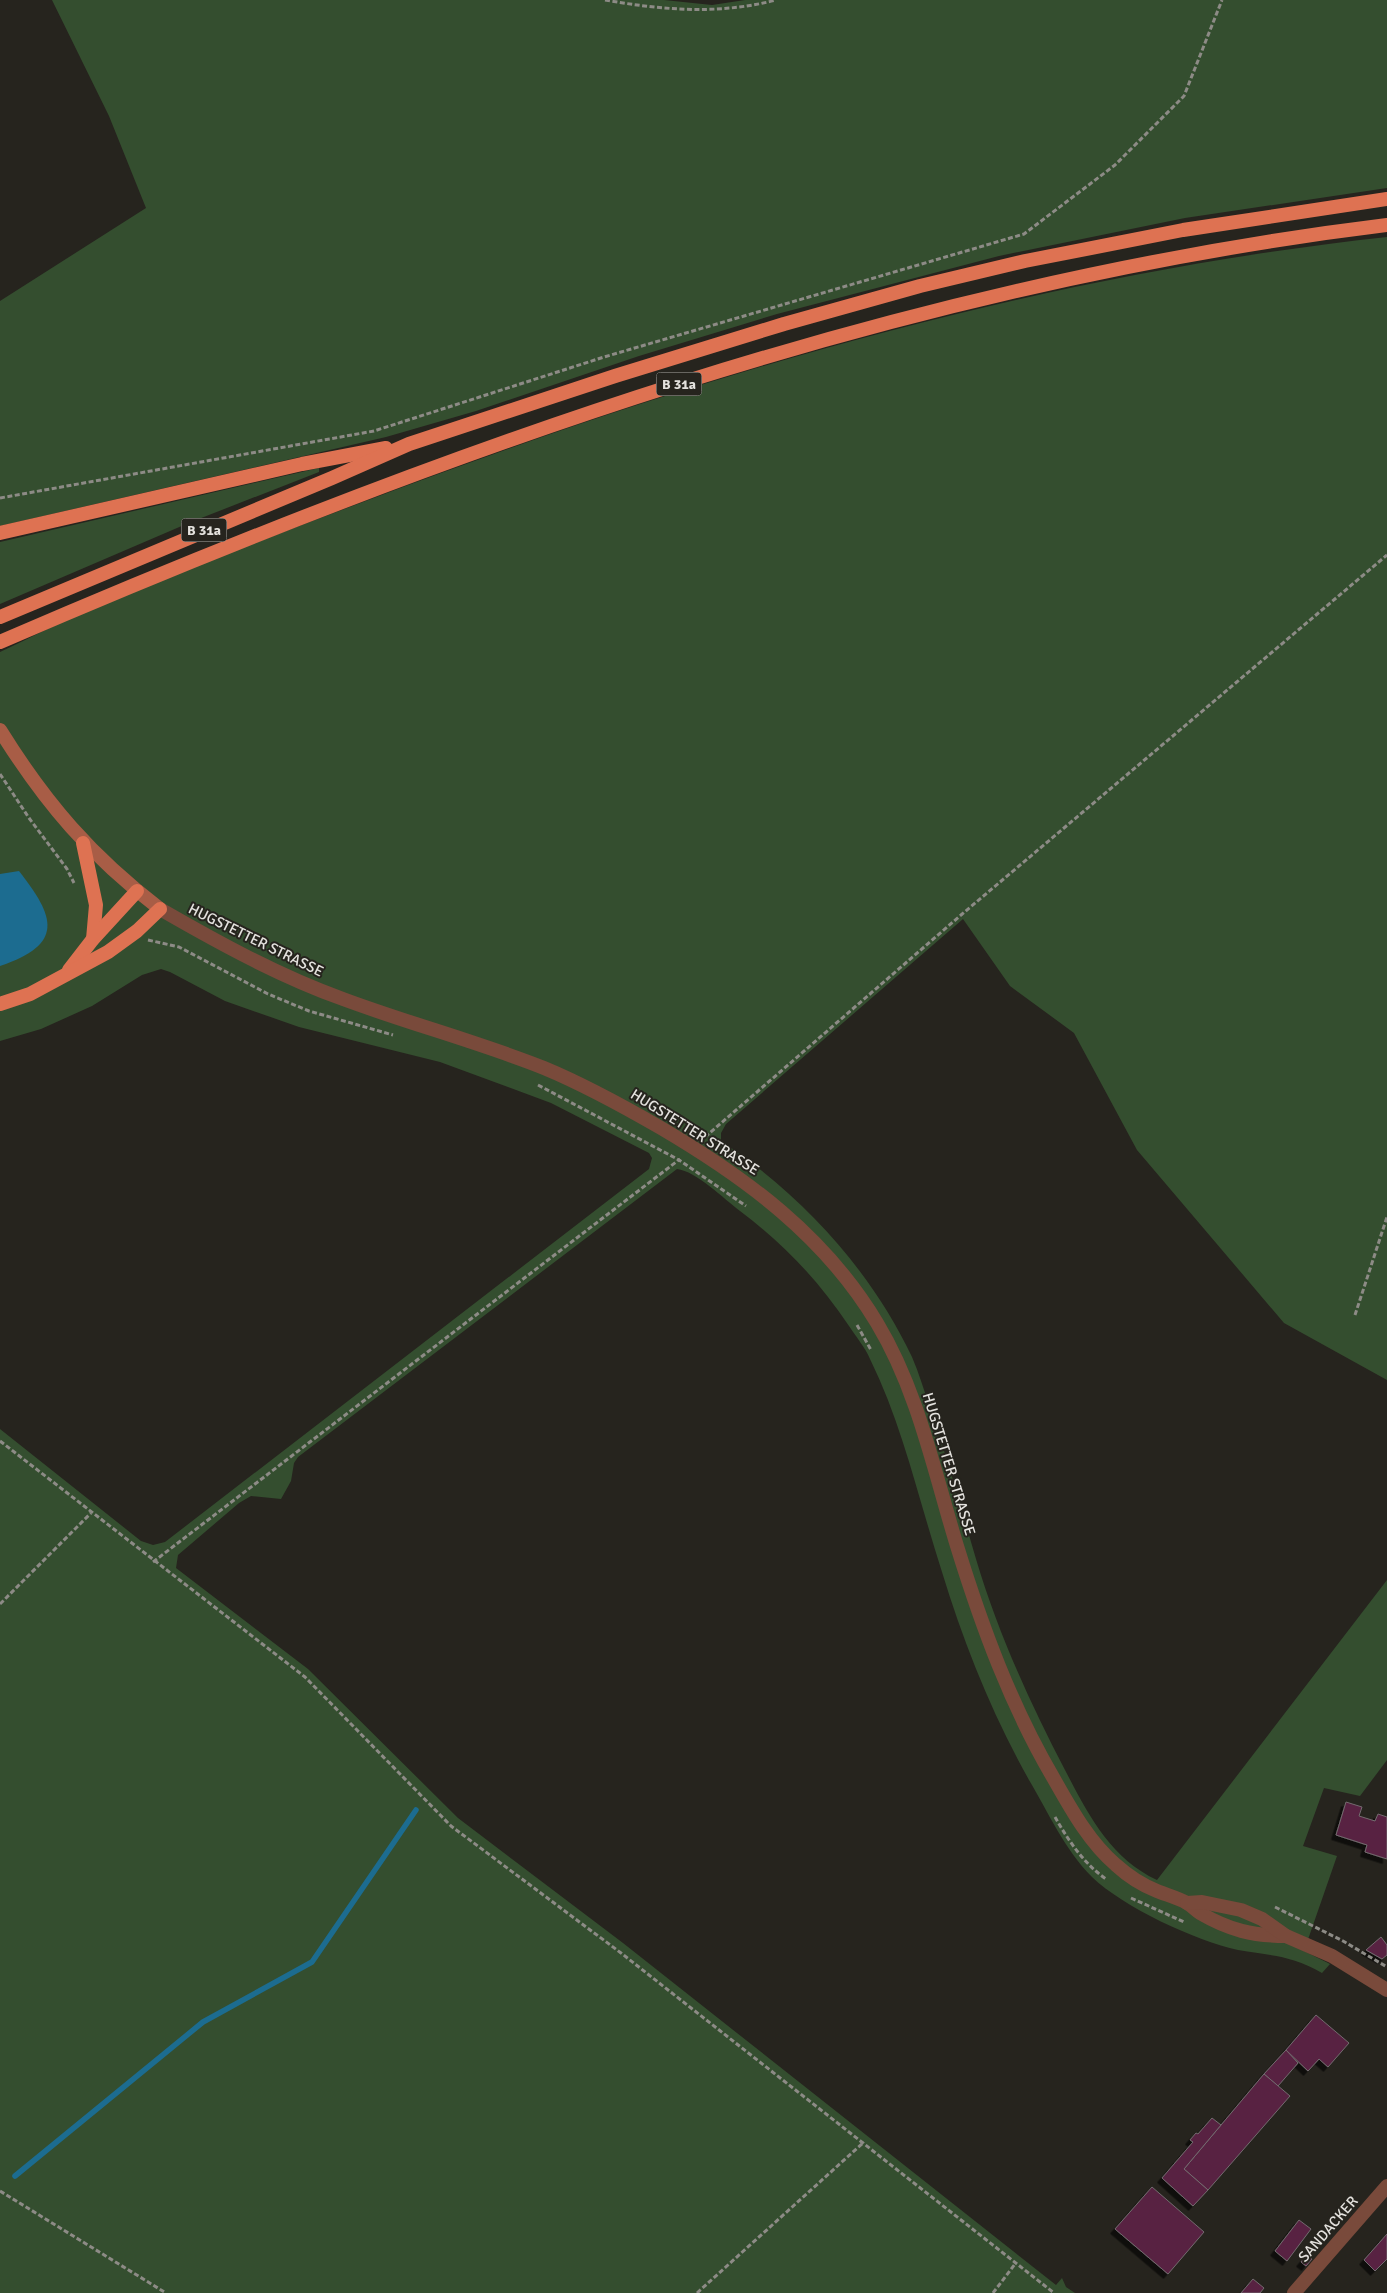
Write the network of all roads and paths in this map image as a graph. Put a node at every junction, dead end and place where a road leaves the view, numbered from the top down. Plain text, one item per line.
1 (605, 0) edge
2 (776, 0) edge
3 (1222, 0) edge
4 (1387, 199) edge
5 (1387, 225) edge
6 (409, 444) junction
7 (0, 498) edge
8 (0, 533) edge
9 (1387, 555) edge
10 (0, 617) edge
11 (0, 642) edge
12 (0, 730) edge
13 (83, 843) junction
14 (137, 891) junction
15 (160, 908) junction
16 (93, 939) junction
17 (65, 974) junction
18 (0, 1004) edge
19 (694, 1148) junction
20 (1387, 1217) edge
21 (1355, 1315) dead end
22 (0, 1441) edge
23 (91, 1513) junction
24 (153, 1562) junction
25 (0, 1604) edge
26 (1187, 1903) junction
27 (1318, 1930) dead end
28 (1286, 1936) junction
29 (1387, 1967) edge
30 (1387, 1990) edge
31 (864, 2142) junction
32 (1387, 2186) edge
33 (0, 2191) edge
34 (1015, 2264) junction
35 (166, 2293) edge
36 (696, 2293) edge
37 (993, 2293) edge
38 (1054, 2293) edge
39 (1294, 2293) edge

1 - 2 path
3 - 7 path
4 - 6 highway, B 31a
5 - 11 highway, B 31a
6 - 8 highway
6 - 10 highway, B 31a
9 - 19 path
12 - 13 main road, HUGSTETTER STRASSE
13 - 14 main road, HUGSTETTER STRASSE
13 - 16 highway
14 - 15 main road, HUGSTETTER STRASSE
14 - 16 highway
15 - 17 highway
15 - 19 street, HUGSTETTER STRASSE
16 - 17 highway
17 - 18 highway
19 - 24 path
19 - 26 street, HUGSTETTER STRASSE
20 - 21 path
22 - 23 path
23 - 24 path
23 - 25 path
24 - 31 path
26 - 28 street, HUGSTETTER STRASSE
26 - 28 street, HUGSTETTER STRASSE
27 - 29 path
28 - 30 street, HUGSTETTER STRASSE
31 - 34 path
31 - 36 path
32 - 39 street, SANDACKER
33 - 35 path
34 - 37 path
34 - 38 path

